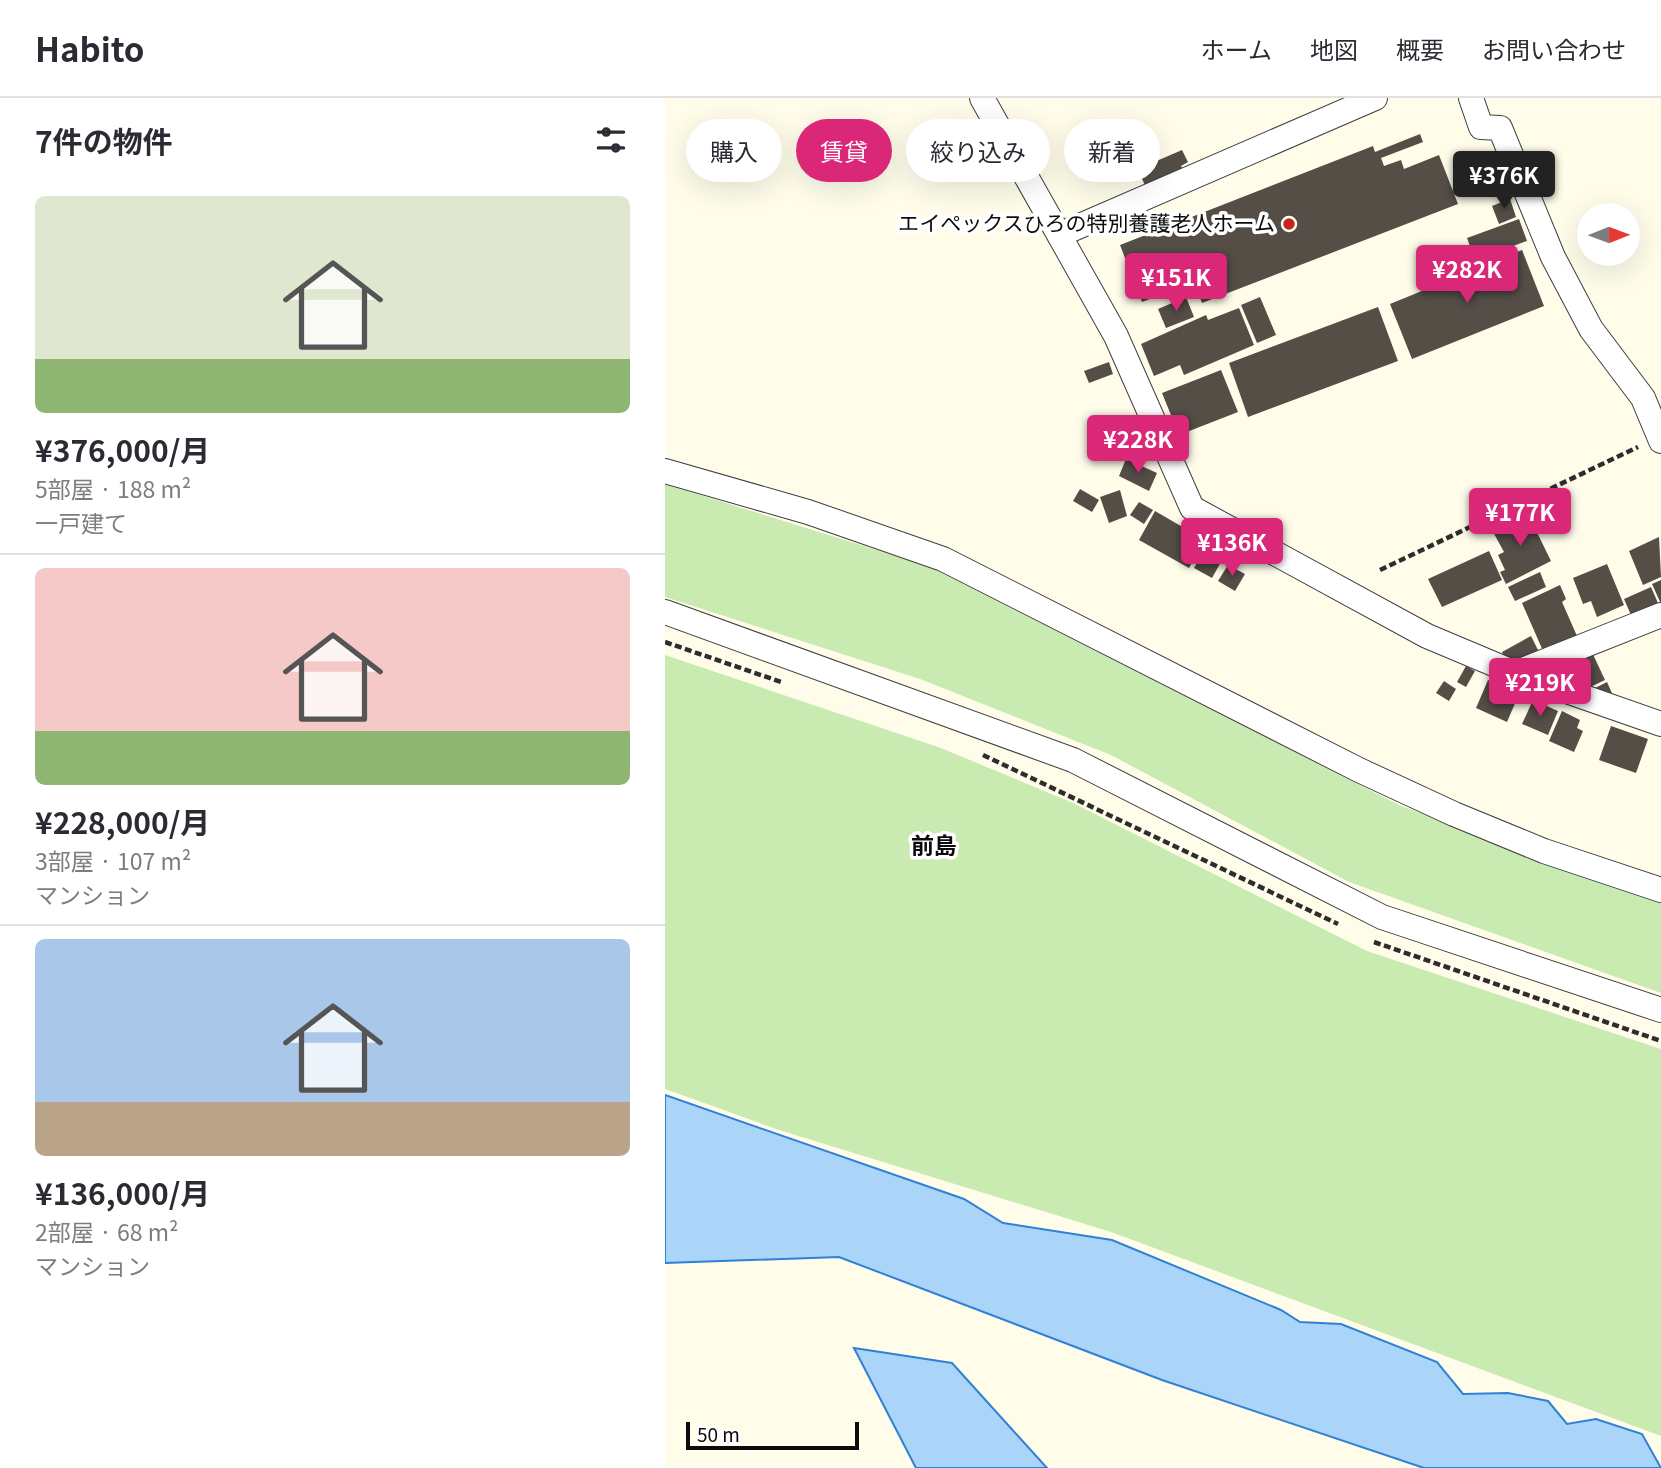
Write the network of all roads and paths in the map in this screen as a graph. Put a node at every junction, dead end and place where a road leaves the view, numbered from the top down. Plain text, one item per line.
1 (982, 98) edge
2 (1375, 98) edge
3 (1471, 98) edge
4 (1059, 234) junction
5 (1659, 440) edge
6 (665, 471) edge
7 (1380, 570) dead end
8 (665, 612) edge
9 (1661, 615) edge
10 (665, 642) edge
11 (1515, 673) junction
12 (795, 687) dead end
13 (1661, 724) edge
14 (976, 751) dead end
15 (1661, 890) edge
16 (1348, 929) dead end
17 (1373, 941) dead end
18 (1661, 1010) edge
19 (1661, 1041) edge

1 - 4 street
2 - 4 street
3 - 5 street
4 - 11 street
5 - 7 path
6 - 15 street
8 - 18 street
9 - 11 street
10 - 12 path
11 - 13 street
14 - 16 path
17 - 19 path

